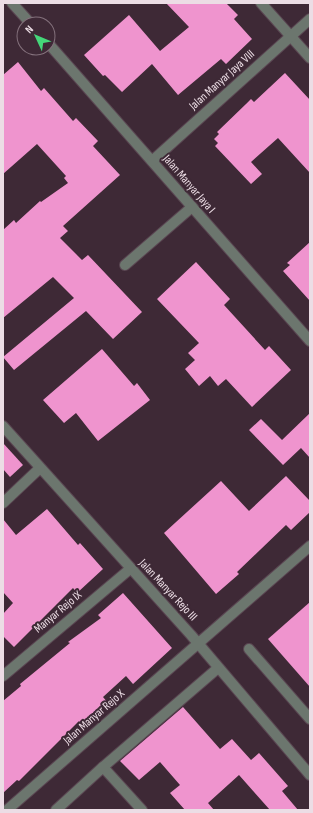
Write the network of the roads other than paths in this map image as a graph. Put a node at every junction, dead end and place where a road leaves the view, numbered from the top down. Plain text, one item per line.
1 (12, 3) edge
2 (261, 3) edge
3 (24, 16) edge
4 (310, 19) edge
5 (290, 36) junction
6 (56, 52) edge
7 (310, 58) edge
8 (152, 160) junction
9 (192, 207) junction
10 (125, 265) dead end
11 (310, 341) edge
12 (3, 426) edge
13 (40, 468) junction
14 (3, 503) edge
15 (310, 546) edge
16 (130, 569) junction
17 (198, 644) junction
18 (249, 649) dead end
19 (218, 668) junction
20 (3, 676) edge
21 (310, 719) edge
22 (103, 767) junction
23 (310, 775) edge
24 (7, 810) edge
25 (56, 810) edge
26 (142, 810) edge

1 - 3 street
2 - 5 street
4 - 5 street, Jalan Manyar Jaya VIII
5 - 7 street
5 - 8 street, Jalan Manyar Jaya VIII
6 - 8 street, Jalan Manyar Jaya I
8 - 9 street, Jalan Manyar Jaya I
9 - 10 street
9 - 11 street, Jalan Manyar Jaya I
12 - 13 street, Jalan Manyar Rejo III
13 - 14 street
13 - 16 street, Jalan Manyar Rejo III
15 - 17 street, Jalan Manyar Rejo X
16 - 17 street, Jalan Manyar Rejo III
16 - 20 street, Manyar Rejo IX
17 - 19 street, Jalan Manyar Rejo III
17 - 24 street, Jalan Manyar Rejo X
18 - 21 street
19 - 22 street
19 - 23 street, Jalan Manyar Rejo III
22 - 25 street
22 - 26 street

